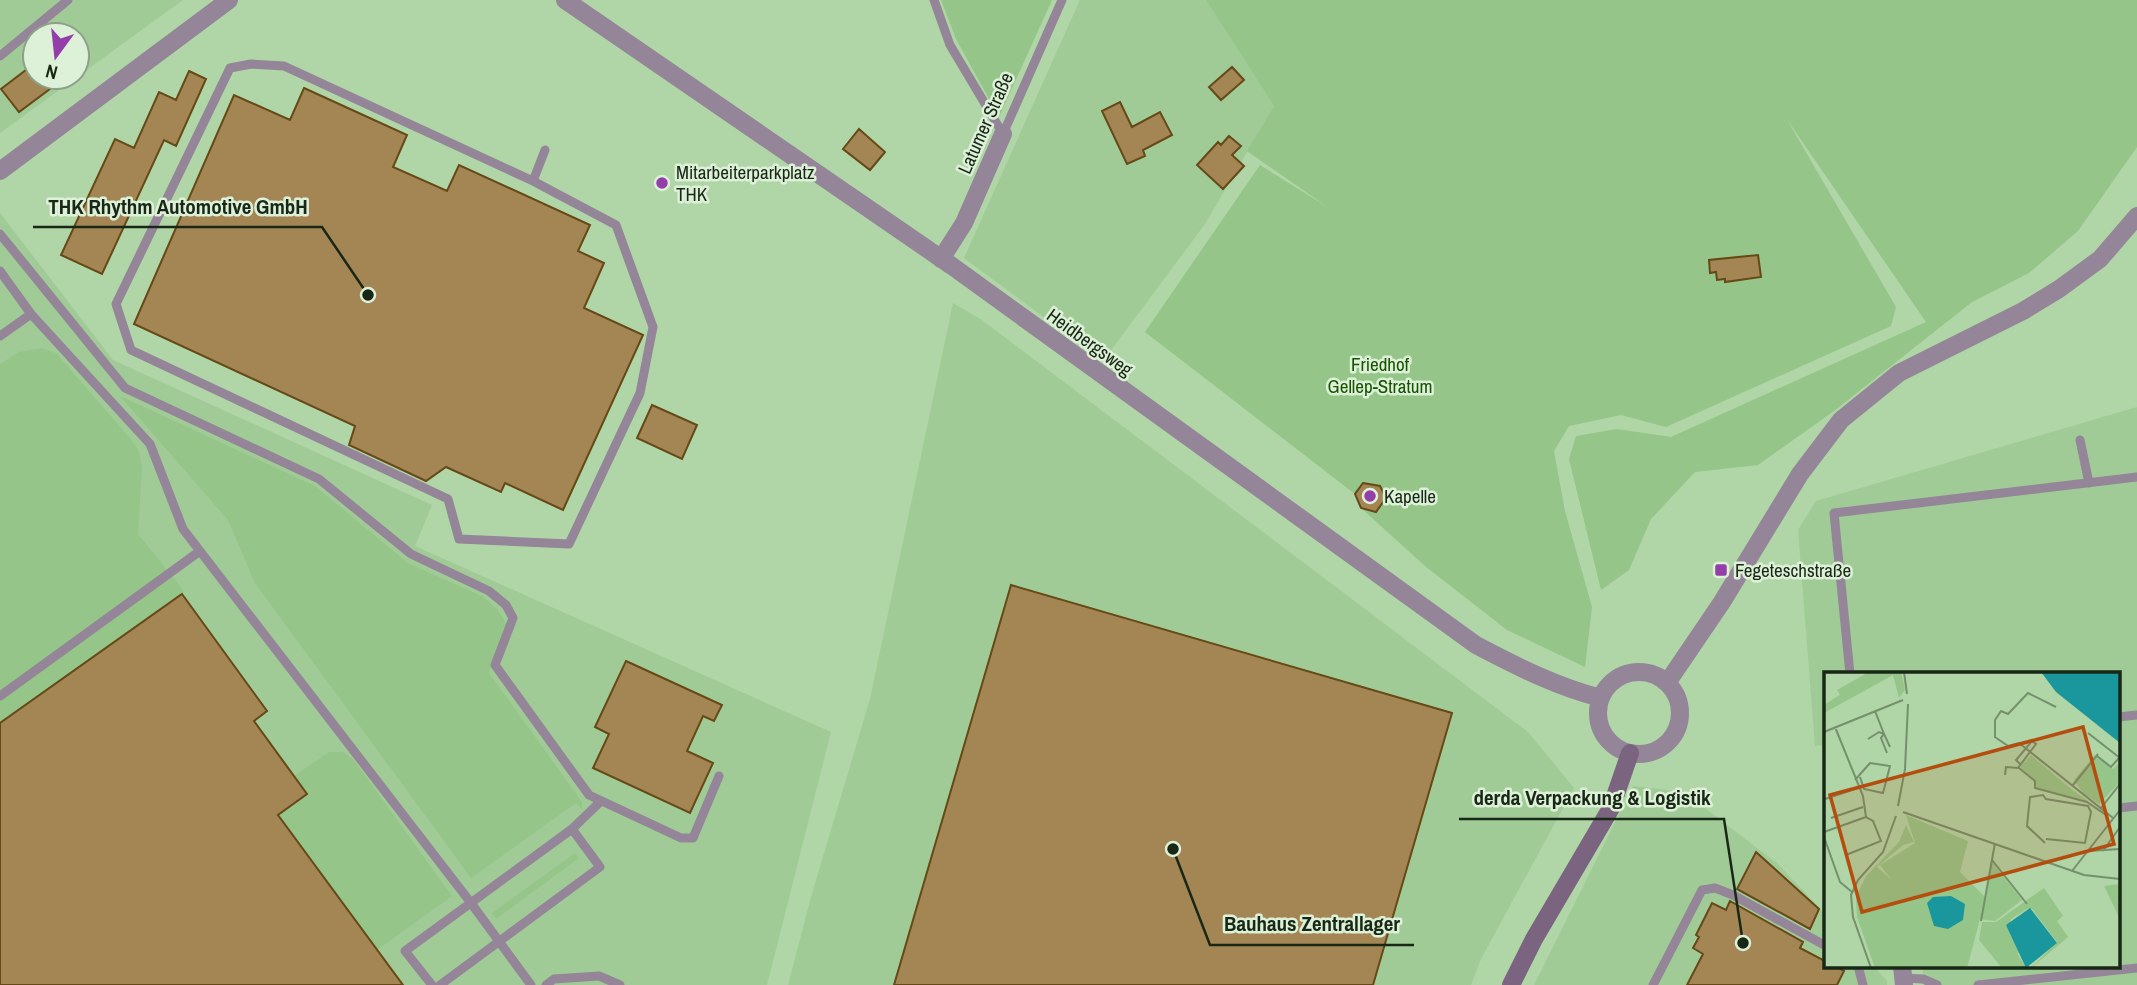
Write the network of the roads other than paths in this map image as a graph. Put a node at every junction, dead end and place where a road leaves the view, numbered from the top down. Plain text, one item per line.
1 (68, 0) edge
2 (565, 0) edge
3 (933, 0) edge
4 (1062, 0) edge
5 (224, 1) edge
6 (0, 56) edge
7 (1003, 134) junction
8 (545, 150) dead end
9 (0, 171) edge
10 (533, 181) junction
11 (2137, 216) edge
12 (0, 234) edge
13 (941, 259) junction
14 (0, 271) edge
15 (31, 314) junction
16 (0, 335) edge
17 (2080, 440) dead end
18 (2137, 478) edge
19 (2089, 483) junction
20 (200, 551) junction
21 (1850, 672) edge
22 (1667, 683) junction
23 (0, 696) edge
24 (1601, 698) junction
25 (1630, 753) junction
26 (719, 776) dead end
27 (601, 801) junction
28 (572, 829) junction
29 (471, 903) junction
30 (498, 942) junction
31 (1824, 945) edge
32 (1858, 968) edge
33 (2137, 968) edge
34 (1903, 976) edge
35 (432, 985) edge
36 (440, 985) edge
37 (531, 985) edge
38 (546, 985) edge
39 (620, 985) edge
40 (1511, 985) edge
41 (1653, 985) edge
42 (1863, 985) edge
43 (1937, 985) edge
44 (1978, 985) edge

1 - 6 lane
2 - 13 street, Heidbergsweg
3 - 7 lane
4 - 7 lane, Latumer Straße
5 - 9 street
7 - 13 street, Latumer Straße
8 - 10 lane
10 - 10 lane
11 - 22 street
12 - 27 lane
13 - 24 street, Heidbergsweg
14 - 15 lane
15 - 16 lane
15 - 20 lane
17 - 19 lane
18 - 19 lane
19 - 21 lane
20 - 23 lane
20 - 29 lane
22 - 24 street
22 - 25 street
24 - 25 street
25 - 40 main road
26 - 27 lane
27 - 28 lane
28 - 29 lane
28 - 30 lane
29 - 30 lane
29 - 35 lane
30 - 36 lane
30 - 37 lane
31 - 41 lane
32 - 42 lane
33 - 44 lane
34 - 43 lane
38 - 39 lane

